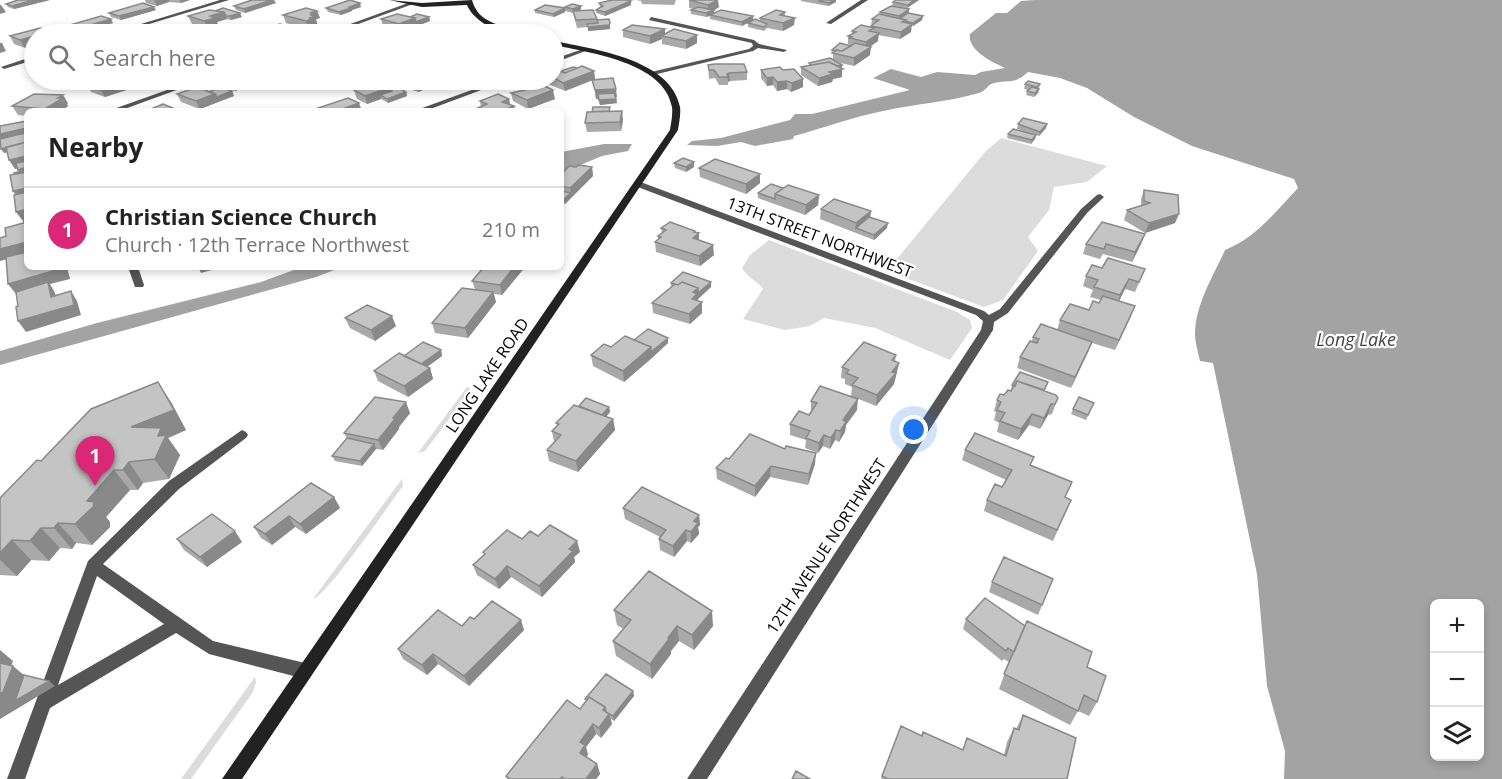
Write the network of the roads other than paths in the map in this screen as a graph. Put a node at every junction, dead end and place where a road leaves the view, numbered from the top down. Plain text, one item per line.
1 (226, 0) edge
2 (392, 0) edge
3 (865, 0) edge
4 (469, 1) edge
5 (410, 4) junction
6 (651, 19) dead end
7 (829, 23) dead end
8 (145, 24) edge
9 (354, 24) edge
10 (493, 24) edge
11 (564, 45) edge
12 (757, 46) junction
13 (585, 50) junction
14 (784, 50) dead end
15 (564, 58) edge
16 (24, 61) edge
17 (4, 67) dead end
18 (653, 73) junction
19 (172, 90) edge
20 (476, 90) edge
21 (121, 108) edge
22 (426, 108) edge
23 (638, 184) junction
24 (1100, 196) dead end
25 (134, 270) edge
26 (139, 285) dead end
27 (989, 320) junction
28 (242, 435) dead end
29 (93, 565) junction
30 (177, 624) junction
31 (305, 671) junction
32 (43, 703) junction
33 (16, 779) edge
34 (231, 779) edge
35 (696, 779) edge

1 - 8 street
2 - 5 street
3 - 7 street
4 - 5 street
4 - 10 street
5 - 9 street
6 - 12 street
11 - 13 street, LONG LAKE ROAD
12 - 14 street
12 - 18 street
13 - 15 street
13 - 18 street, LONG LAKE ROAD
16 - 17 street
18 - 23 street, LONG LAKE ROAD
19 - 21 street
20 - 22 street
23 - 27 street, 13TH STREET NORTHWEST
23 - 31 street, LONG LAKE ROAD
24 - 27 street, 12TH AVENUE NORTHWEST
25 - 26 street
27 - 35 street, 12TH AVENUE NORTHWEST
28 - 29 street
29 - 30 street
29 - 32 street
30 - 31 street
30 - 32 street
31 - 34 street, LONG LAKE ROAD
32 - 33 street

